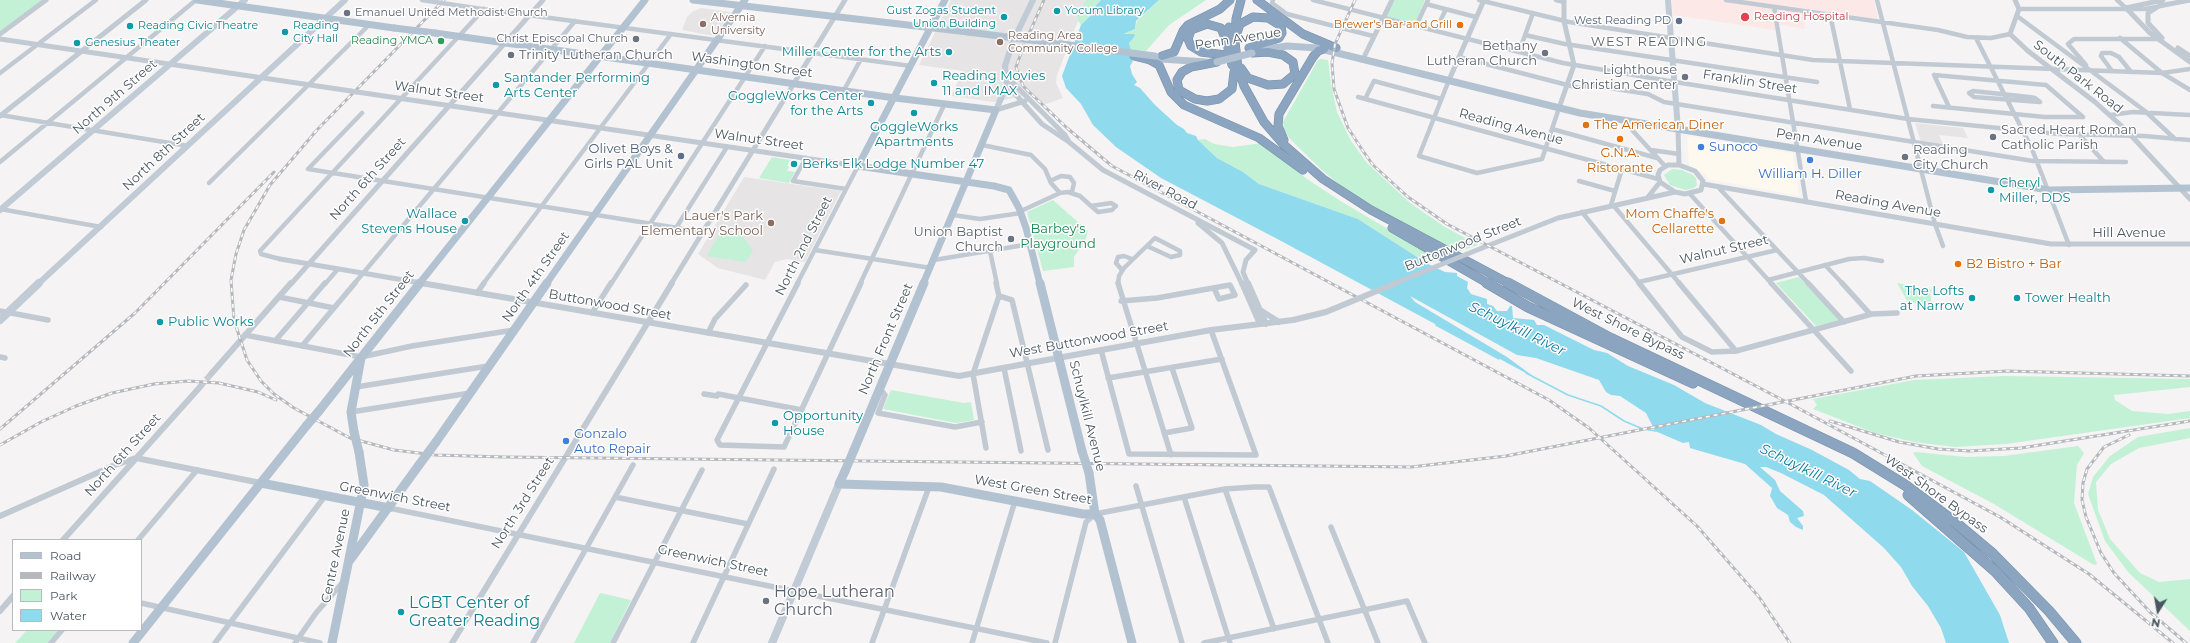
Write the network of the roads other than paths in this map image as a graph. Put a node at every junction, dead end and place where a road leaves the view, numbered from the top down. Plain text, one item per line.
1 (46, 0) edge
2 (96, 0) edge
3 (146, 0) edge
4 (196, 0) edge
5 (245, 0) edge
6 (345, 0) edge
7 (422, 0) edge
8 (543, 0) edge
9 (644, 0) edge
10 (693, 0) edge
11 (724, 0) edge
12 (845, 0) edge
13 (945, 0) edge
14 (1033, 0) edge
15 (1230, 0) edge
16 (1236, 0) edge
17 (1241, 0) edge
18 (1257, 0) edge
19 (1313, 0) edge
20 (1392, 0) edge
21 (1482, 0) edge
22 (1556, 0) edge
23 (1668, 0) edge
24 (1726, 0) edge
25 (1877, 0) edge
26 (2015, 0) edge
27 (2117, 0) edge
28 (2163, 0) edge
29 (2190, 0) edge
30 (1564, 1) edge
31 (744, 2) edge
32 (1273, 2) edge
33 (1427, 2) edge
34 (239, 6) junction
35 (2160, 6) junction
36 (1774, 7) junction
37 (2126, 8) junction
38 (484, 9) junction
39 (2019, 9) junction
40 (1446, 10) junction
41 (1533, 13) junction
42 (1830, 14) junction
43 (530, 15) junction
44 (835, 16) junction
45 (2016, 16) junction
46 (937, 17) junction
47 (1476, 17) junction
48 (326, 18) junction
49 (1383, 18) junction
50 (575, 21) junction
51 (1564, 21) junction
52 (1883, 22) junction
53 (370, 24) junction
54 (1416, 26) junction
55 (623, 27) junction
56 (930, 29) junction
57 (945, 30) junction
58 (1436, 30) junction
59 (967, 33) junction
60 (0, 34) edge
61 (671, 34) junction
62 (2010, 34) junction
63 (1016, 35) dead end
64 (1525, 35) junction
65 (458, 36) junction
66 (1374, 36) junction
67 (1467, 38) junction
68 (1976, 38) junction
69 (2120, 38) junction
70 (2163, 38) junction
71 (0, 39) edge
72 (1671, 39) junction
73 (2158, 39) junction
74 (717, 40) junction
75 (923, 41) junction
76 (1235, 42) junction
77 (505, 43) junction
78 (38, 44) junction
79 (1012, 44) dead end
80 (1570, 45) junction
81 (765, 46) junction
82 (1336, 48) junction
83 (1324, 49) junction
84 (551, 50) junction
85 (1250, 50) junction
86 (82, 51) junction
87 (1227, 51) junction
88 (813, 52) junction
89 (1346, 52) junction
90 (1519, 52) junction
91 (1365, 55) junction
92 (600, 56) junction
93 (1134, 56) joint
94 (1782, 56) junction
95 (2190, 56) edge
96 (1459, 57) junction
97 (126, 58) junction
98 (1215, 58) junction
99 (861, 59) junction
100 (1158, 59) junction
101 (1236, 59) junction
102 (1673, 60) junction
103 (1840, 61) junction
104 (1893, 62) junction
105 (2190, 62) edge
106 (649, 63) junction
107 (171, 64) junction
108 (1574, 65) junction
109 (912, 66) junction
110 (1991, 66) junction
111 (2051, 69) junction
112 (2190, 69) edge
113 (697, 70) junction
114 (2091, 70) junction
115 (2112, 71) junction
116 (1234, 72) junction
117 (2131, 72) junction
118 (0, 73) edge
119 (2162, 73) junction
120 (745, 76) junction
121 (1786, 77) junction
122 (261, 78) junction
123 (1449, 80) junction
124 (1999, 81) junction
125 (1675, 82) junction
126 (1817, 82) dead end
127 (794, 83) junction
128 (1007, 83) junction
129 (308, 85) junction
130 (1567, 85) junction
131 (901, 87) junction
132 (844, 90) junction
133 (2190, 90) edge
134 (872, 95) junction
135 (2005, 95) junction
136 (1358, 97) dead end
137 (895, 98) junction
138 (400, 99) junction
139 (1027, 99) junction
140 (1365, 99) junction
141 (1441, 99) junction
142 (922, 100) junction
143 (1790, 100) junction
144 (2008, 100) junction
145 (1021, 101) junction
146 (945, 103) junction
147 (1676, 104) junction
148 (449, 106) junction
149 (1933, 106) dead end
150 (1011, 107) junction
151 (1949, 107) junction
152 (1559, 108) junction
153 (1850, 109) junction
154 (996, 110) junction
155 (1030, 112) junction
156 (362, 113) dead end
157 (498, 113) junction
158 (2147, 113) junction
159 (2015, 114) junction
160 (2110, 114) junction
161 (2190, 115) edge
162 (0, 116) edge
163 (1433, 117) junction
164 (1908, 118) junction
165 (1623, 120) junction
166 (549, 121) junction
167 (47, 123) junction
168 (1794, 123) junction
169 (600, 128) junction
170 (1552, 129) junction
171 (1678, 129) junction
172 (94, 130) junction
173 (2023, 130) junction
174 (2079, 134) junction
175 (651, 136) junction
176 (2132, 136) junction
177 (2175, 139) junction
178 (2190, 140) edge
179 (1069, 142) junction
180 (1914, 142) junction
181 (702, 143) junction
182 (982, 145) junction
183 (188, 146) junction
184 (727, 147) junction
185 (1546, 148) junction
186 (1797, 148) junction
187 (1650, 150) junction
188 (753, 151) junction
189 (1679, 154) junction
190 (1296, 156) junction
191 (806, 158) junction
192 (1657, 158) junction
193 (2038, 161) junction
194 (0, 162) edge
195 (2104, 162) junction
196 (2126, 162) dead end
197 (1679, 165) junction
198 (858, 166) junction
199 (1665, 166) junction
200 (1622, 169) junction
201 (1920, 169) junction
202 (1303, 170) junction
203 (332, 173) junction
204 (912, 174) junction
205 (1659, 180) junction
206 (382, 181) junction
207 (1050, 181) junction
208 (1579, 181) dead end
209 (967, 182) junction
210 (209, 183) dead end
211 (1703, 184) junction
212 (1718, 186) junction
213 (2181, 188) junction
214 (2190, 188) edge
215 (433, 189) junction
216 (846, 189) junction
217 (2049, 190) junction
218 (1615, 191) junction
219 (1072, 192) junction
220 (1675, 192) junction
221 (1060, 193) junction
222 (1690, 194) junction
223 (1013, 196) joint
224 (488, 198) junction
225 (1645, 198) junction
226 (2190, 199) edge
227 (1806, 201) junction
228 (1612, 205) junction
229 (1091, 206) dead end
230 (542, 207) junction
231 (0, 210) edge
232 (1021, 212) junction
233 (1582, 212) junction
234 (595, 215) junction
235 (953, 215) junction
236 (1192, 218) junction
237 (649, 224) junction
238 (1935, 224) junction
239 (101, 227) junction
240 (676, 228) junction
241 (703, 232) junction
242 (1030, 244) junction
243 (2190, 244) edge
244 (2069, 245) junction
245 (1147, 246) junction
246 (1943, 246) dead end
247 (815, 250) junction
248 (1777, 250) junction
249 (990, 251) junction
250 (1747, 256) junction
251 (280, 259) joint
252 (872, 259) junction
253 (1132, 259) junction
254 (1882, 261) dead end
255 (309, 264) junction
256 (932, 264) junction
257 (1825, 265) junction
258 (338, 269) junction
259 (1122, 270) junction
260 (1798, 272) junction
261 (363, 273) junction
262 (1671, 274) junction
263 (1768, 280) junction
264 (1639, 282) junction
265 (420, 283) junction
266 (746, 285) dead end
267 (1214, 288) junction
268 (477, 293) junction
269 (999, 296) junction
270 (279, 298) junction
271 (1121, 301) junction
272 (533, 302) junction
273 (308, 303) junction
274 (334, 308) junction
275 (0, 311) edge
276 (1257, 312) junction
277 (8, 313) junction
278 (592, 313) junction
279 (1897, 313) dead end
280 (1870, 314) junction
281 (0, 320) edge
282 (48, 320) dead end
283 (1293, 320) joint
284 (648, 322) junction
285 (1279, 322) junction
286 (1844, 322) junction
287 (1263, 324) junction
288 (1251, 326) junction
289 (514, 330) junction
290 (1211, 330) junction
291 (1814, 330) junction
292 (708, 333) junction
293 (245, 335) junction
294 (275, 341) junction
295 (768, 343) junction
296 (1135, 344) junction
297 (302, 346) junction
298 (1101, 350) junction
299 (1736, 351) junction
300 (828, 353) junction
301 (361, 357) junction
302 (1059, 357) junction
303 (1222, 359) junction
304 (890, 364) junction
305 (1027, 364) junction
306 (489, 366) junction
307 (1004, 368) junction
308 (1172, 368) junction
309 (1851, 371) dead end
310 (1145, 372) junction
311 (211, 374) tunnel mouth
312 (973, 374) junction
313 (1108, 378) junction
314 (200, 387) tunnel mouth
315 (356, 387) junction
316 (880, 389) junction
317 (470, 393) junction
318 (704, 394) dead end
319 (739, 398) junction
320 (802, 410) junction
321 (351, 412) junction
322 (982, 422) junction
323 (1164, 433) junction
324 (986, 448) dead end
325 (1048, 450) dead end
326 (1021, 452) dead end
327 (1171, 455) junction
328 (136, 458) junction
329 (633, 466) dead end
330 (774, 469) dead end
331 (197, 470) junction
332 (702, 470) dead end
333 (261, 483) junction
334 (839, 484) junction
335 (1136, 486) dead end
336 (929, 487) junction
337 (1901, 488) junction
338 (1225, 489) junction
339 (325, 496) junction
340 (615, 497) junction
341 (1184, 497) junction
342 (1015, 501) junction
343 (360, 503) junction
344 (1142, 505) junction
345 (389, 508) junction
346 (681, 510) junction
347 (1095, 514) junction
348 (0, 516) edge
349 (748, 524) junction
350 (1331, 527) dead end
351 (518, 535) junction
352 (64, 539) edge
353 (139, 539) edge
354 (586, 548) junction
355 (1993, 554) junction
356 (654, 562) junction
357 (348, 563) junction
358 (724, 577) junction
359 (343, 582) junction
360 (794, 591) junction
361 (12, 597) edge
362 (142, 603) edge
363 (161, 608) junction
364 (884, 610) junction
365 (1364, 610) junction
366 (0, 611) edge
367 (1319, 619) junction
368 (230, 623) junction
369 (976, 628) junction
370 (1274, 628) junction
371 (61, 631) edge
372 (1230, 640) edge
373 (296, 641) edge
374 (51, 643) edge
375 (133, 643) edge
376 (216, 643) edge
377 (320, 643) edge
378 (332, 643) edge
379 (452, 643) edge
380 (533, 643) edge
381 (613, 643) edge
382 (693, 643) edge
383 (772, 643) edge
384 (872, 643) edge
385 (972, 643) edge
386 (1047, 643) edge
387 (1055, 643) edge
388 (1132, 643) edge
389 (1182, 643) edge
390 (1204, 643) edge
391 (1328, 643) edge
392 (1378, 643) edge
393 (1425, 643) edge
394 (2053, 643) edge
395 (2068, 643) edge
396 (2076, 643) edge
397 (2082, 643) edge

1 - 60 street
2 - 78 street
3 - 86 street
4 - 34 main road, Washington Street
4 - 97 street
5 - 34 main road, North 9th Street
6 - 48 main road, North 8th Street
7 - 38 street, bridge
8 - 43 street, North 6th Street
9 - 55 main road, North 5th Street
10 - 31 main road
11 - 31 main road
12 - 44 street
13 - 46 main road, North 2nd Street
14 - 63 main road
15 - 100 highway
16 - 87 highway, West Shore Bypass
17 - 76 highway, West Shore Bypass
18 - 82 highway
19 - 49 street, Franklin Street
20 - 49 street
21 - 41 street
21 - 47 street
22 - 30 street
23 - 72 main road
24 - 36 street
25 - 52 street
26 - 39 street
27 - 37 street
28 - 37 street
29 - 35 street
30 - 51 street
31 - 44 main road, Penn Avenue
31 - 74 main road, North 4th Street
32 - 66 street
33 - 40 street
33 - 54 street
34 - 48 main road, Washington Street
34 - 107 main road, North 9th Street
35 - 37 street
35 - 70 street
36 - 42 street
36 - 94 street
37 - 39 street
37 - 73 street
38 - 43 street
38 - 65 street
39 - 45 street
40 - 47 street
40 - 58 street
41 - 51 street
41 - 64 street
42 - 52 street
42 - 103 street
43 - 50 street
43 - 77 street, North 6th Street
44 - 56 main road, Penn Avenue
44 - 88 street
45 - 62 street
45 - 114 street
46 - 56 main road, North 2nd Street
46 - 57 main road
47 - 67 street
48 - 53 main road, Washington Street
48 - 122 main road, North 8th Street
49 - 54 street, Franklin Street
49 - 66 street
50 - 55 street
50 - 84 street
51 - 72 street
51 - 80 street
52 - 68 street
52 - 104 street
53 - 65 main road, Washington Street, bridge
53 - 129 street
54 - 58 street, Franklin Street
55 - 61 street
55 - 92 main road, North 5th Street
56 - 57 main road, Penn Avenue
56 - 75 main road, North 2nd Street
57 - 59 main road, Penn Avenue
57 - 75 main road
58 - 67 street, Franklin Street
59 - 93 main road, Penn Avenue, bridge
59 - 100 main road, Penn Avenue, bridge
61 - 74 street
61 - 106 street
62 - 68 street
62 - 111 street, South Park Road
64 - 80 street
64 - 90 street
65 - 77 main road, Washington Street
65 - 138 street
66 - 91 street
67 - 90 street, Franklin Street
67 - 96 street
68 - 110 street
69 - 73 street
69 - 114 street
69 - 119 street
70 - 73 street
70 - 95 street
71 - 78 street, Walnut Street
72 - 94 street
72 - 102 main road
73 - 105 street
74 - 81 street
74 - 113 main road, North 4th Street
75 - 109 main road, North 2nd Street
76 - 85 highway
76 - 101 highway, West Shore Bypass
77 - 84 main road, Washington Street
77 - 148 street, North 6th Street
78 - 86 street, Walnut Street
78 - 118 street
79 - 128 main road, North Front Street
80 - 102 street
80 - 108 street
81 - 88 street
81 - 120 street
82 - 85 main road, Penn Avenue
82 - 89 main road, Penn Avenue
83 - 85 main road, Penn Avenue
83 - 89 main road, Penn Avenue
83 - 190 highway
84 - 92 main road, Washington Street
84 - 157 street
85 - 87 main road, Penn Avenue
85 - 98 main road, Penn Avenue, bridge
85 - 101 highway
86 - 97 street, Walnut Street
86 - 162 street
87 - 98 highway
87 - 98 highway
87 - 116 highway, West Shore Bypass
88 - 99 street
88 - 127 street
89 - 91 main road, Penn Avenue
89 - 123 main road, Penn Avenue
90 - 108 street, Franklin Street
91 - 123 main road, Penn Avenue
92 - 106 main road, Washington Street
92 - 166 main road, North 5th Street
93 - 100 highway
94 - 103 street
94 - 121 street
96 - 123 street
96 - 130 street
97 - 107 street, Walnut Street
97 - 167 street
98 - 100 main road, Penn Avenue
98 - 116 highway
99 - 109 street
99 - 132 street
100 - 202 highway
101 - 190 highway, West Shore Bypass
102 - 121 street
102 - 125 main road
103 - 104 street
103 - 153 street
104 - 110 street
104 - 164 street
106 - 113 main road, Washington Street
106 - 169 street
107 - 122 street, Walnut Street
107 - 172 main road, North 9th Street
108 - 125 street, Franklin Street
108 - 130 street
109 - 131 main road, North 2nd Street
110 - 111 street
110 - 124 street
111 - 114 street
111 - 160 street, South Park Road
112 - 119 street
113 - 120 main road, Washington Street
113 - 175 main road, North 4th Street
114 - 115 street
114 - 158 street
115 - 117 street
115 - 117 street
116 - 202 highway, West Shore Bypass
117 - 119 street
119 - 133 street
120 - 127 main road, Washington Street
120 - 181 street
121 - 126 street
121 - 143 street
122 - 129 street, Walnut Street
122 - 183 main road, North 8th Street
123 - 141 street
123 - 152 main road, Penn Avenue
124 - 135 street
124 - 151 street
124 - 159 street
125 - 143 street, Franklin Street
125 - 147 main road
127 - 132 main road, Washington Street
127 - 188 street
128 - 139 street, River Road
128 - 145 street, River Road
128 - 154 main road, North Front Street
129 - 138 street, Walnut Street, bridge
129 - 210 street
130 - 147 street
130 - 152 street
131 - 134 main road
131 - 137 main road, North 2nd Street
131 - 142 main road
132 - 134 main road, Washington Street
134 - 137 main road, Washington Street
135 - 144 street
135 - 144 street
135 - 144 street
136 - 140 street, Reading Avenue
137 - 142 main road, Washington Street
137 - 198 main road, North 2nd Street
138 - 148 street, Walnut Street
138 - 203 street
139 - 145 street
139 - 179 street, River Road
140 - 141 street
140 - 163 street, Reading Avenue
141 - 163 street
142 - 146 main road, Washington Street
143 - 153 street, Franklin Street
143 - 168 street
144 - 159 street
145 - 150 street
145 - 154 street
145 - 155 street, River Road
146 - 154 main road, Washington Street
146 - 204 street
147 - 168 street
147 - 171 main road
148 - 157 street, Walnut Street
148 - 206 street, North 6th Street
149 - 151 street
150 - 154 street
150 - 155 street
151 - 159 street
152 - 165 main road, Penn Avenue
152 - 170 street
153 - 164 street, Franklin Street
154 - 182 main road, North Front Street
155 - 179 street, River Road
156 - 203 street
157 - 166 street, Walnut Street
157 - 215 street
158 - 160 street
158 - 161 street
158 - 177 street
159 - 173 street
160 - 176 street, South Park Road
162 - 167 street
163 - 185 street, Reading Avenue
163 - 185 street
164 - 173 street, Franklin Street
164 - 180 street
165 - 171 main road, Penn Avenue
165 - 187 street
166 - 169 street, Walnut Street
166 - 224 main road, North 5th Street
167 - 172 street
167 - 194 street
168 - 180 street
168 - 186 street
169 - 175 street, Walnut Street
169 - 230 street
170 - 185 street
170 - 192 street
171 - 186 main road, Penn Avenue
171 - 189 street
172 - 183 street
172 - 231 main road, North 9th Street
173 - 174 street, Franklin Street
173 - 193 street
174 - 176 street, Franklin Street
174 - 195 street
175 - 181 street, Walnut Street
175 - 234 main road, North 4th Street
176 - 177 street, Franklin Street
176 - 213 street, South Park Road
177 - 178 street, Franklin Street
179 - 236 street, River Road
180 - 193 street
180 - 201 street
181 - 184 street, Walnut Street
181 - 237 street
182 - 207 street
182 - 209 main road, North Front Street
183 - 239 main road, North 8th Street
184 - 188 street, Walnut Street
184 - 240 street
185 - 200 street, Reading Avenue
186 - 201 main road, Penn Avenue
186 - 227 street
187 - 189 street
187 - 192 street
188 - 191 street, Walnut Street
188 - 241 street, North 3rd Street
189 - 197 street
190 - 355 highway, West Shore Bypass
191 - 198 street, Walnut Street
191 - 216 street
192 - 199 street
193 - 195 street
193 - 217 street
195 - 196 street
197 - 199 street
197 - 211 street
198 - 204 main road, Walnut Street
198 - 216 street, North 2nd Street
199 - 205 street
200 - 205 street, Reading Avenue
200 - 218 street
201 - 217 main road, Penn Avenue
201 - 238 street
202 - 337 highway, West Shore Bypass
203 - 206 street
203 - 251 street
204 - 209 main road, Walnut Street
204 - 252 street
205 - 220 street
205 - 225 street
206 - 215 street
206 - 255 street, North 6th Street
207 - 219 street
207 - 221 street
208 - 218 street
209 - 223 main road, Walnut Street
209 - 235 main road, North Front Street
211 - 212 street, Reading Avenue
211 - 222 street
212 - 227 street, Reading Avenue
212 - 248 street, Walnut Street
213 - 214 main road, Penn Avenue
213 - 217 main road, Penn Avenue
213 - 226 street, South Park Road
215 - 224 street
215 - 261 street
216 - 247 street, North 2nd Street
217 - 244 street
218 - 228 street
219 - 221 street
219 - 229 street
220 - 222 street
220 - 225 street, Buttonwood Street
221 - 232 street
222 - 250 street
223 - 232 main road, Schuylkill Avenue
224 - 230 street
224 - 265 main road, North 5th Street
225 - 228 street, Buttonwood Street
227 - 238 street, Reading Avenue
228 - 233 street, Buttonwood Street
228 - 262 street
230 - 234 street
230 - 268 street
231 - 239 street
232 - 235 street
232 - 242 main road, Schuylkill Avenue
233 - 264 street
233 - 283 street, Buttonwood Street, bridge
234 - 237 street
234 - 272 main road, North 4th Street
235 - 256 main road, North Front Street
236 - 276 street
236 - 276 street, River Road
237 - 240 street
237 - 278 street
238 - 244 street, Reading Avenue
238 - 246 street
239 - 277 main road, North 8th Street
240 - 241 street
241 - 284 street, North 3rd Street
242 - 249 street
242 - 302 main road, Schuylkill Avenue
243 - 244 street, Hill Avenue
245 - 245 street
245 - 253 street
247 - 252 street
247 - 295 street, North 2nd Street
248 - 250 street, Walnut Street
248 - 260 street
249 - 256 street
249 - 269 street
250 - 262 street, Walnut Street
250 - 263 street
251 - 255 street, Buttonwood Street
252 - 256 street
252 - 300 street
253 - 259 street
253 - 259 street
254 - 257 street
255 - 258 street, Buttonwood Street
255 - 270 street, North 6th Street
256 - 304 main road, North Front Street
257 - 260 street
257 - 280 street
258 - 261 street, Buttonwood Street
258 - 273 street
259 - 271 street
260 - 263 street
260 - 286 street
261 - 265 street, Buttonwood Street
261 - 274 street
262 - 264 street, Walnut Street
262 - 299 street
263 - 291 street
264 - 299 street
265 - 268 street, Buttonwood Street
265 - 301 main road, North 5th Street
266 - 292 street
267 - 267 street
267 - 271 street
268 - 272 street, Buttonwood Street
269 - 305 street
269 - 312 street
270 - 273 street
270 - 293 street, North 6th Street
271 - 296 street
272 - 278 street, Buttonwood Street
272 - 289 main road, North 4th Street
273 - 274 street
273 - 294 street
274 - 297 street
275 - 277 street
276 - 285 street
276 - 287 street
276 - 288 street
277 - 281 main road, North 8th Street
277 - 282 street
278 - 284 street, Buttonwood Street
279 - 280 street
280 - 286 street
283 - 285 street, West Buttonwood Street
284 - 292 street, Buttonwood Street
284 - 351 street, North 3rd Street
285 - 287 street, West Buttonwood Street
286 - 291 street
287 - 288 street, West Buttonwood Street
288 - 290 street, West Buttonwood Street
289 - 301 street
289 - 306 main road, North 4th Street
290 - 296 street, West Buttonwood Street
290 - 303 street
291 - 299 street
291 - 309 street
292 - 295 street, Buttonwood Street
293 - 294 street
293 - 311 street, North 6th Street
294 - 297 street
295 - 300 street, Buttonwood Street
295 - 319 street, North 2nd Street
296 - 298 street, West Buttonwood Street
296 - 310 street
297 - 301 street
298 - 302 street, West Buttonwood Street
298 - 313 street
300 - 304 street, Buttonwood Street
300 - 320 street
301 - 315 main road, Centre Avenue
301 - 333 main road, North 5th Street, bridge
302 - 305 street, West Buttonwood Street
302 - 347 main road, Schuylkill Avenue, bridge
303 - 308 street
303 - 327 street
304 - 312 street, West Buttonwood Street
304 - 316 main road, North Front Street
305 - 307 street, West Buttonwood Street
305 - 325 street
306 - 315 street
306 - 317 main road, North 4th Street
307 - 312 street, West Buttonwood Street
307 - 326 street
308 - 310 street
308 - 323 street
310 - 313 street
310 - 323 street
312 - 322 street
313 - 327 street
314 - 328 street, North 6th Street
315 - 321 main road, Centre Avenue
316 - 322 street
316 - 334 main road, North Front Street, bridge
317 - 321 street
317 - 345 main road, North 4th Street, bridge
318 - 319 street
319 - 320 street
319 - 320 street, North 2nd Street
321 - 343 main road, Centre Avenue, bridge
322 - 324 street
323 - 327 street
328 - 331 street, Greenwich Street
328 - 348 street, Greenwich Street
328 - 352 street, North 6th Street
329 - 340 street
330 - 349 street
331 - 333 street, Greenwich Street
331 - 353 street
332 - 346 street
333 - 339 main road, Greenwich Street
333 - 363 main road, North 5th Street
334 - 336 main road, West Green Street
334 - 360 main road, North Front Street
335 - 344 street
336 - 342 main road, West Green Street
336 - 364 street
337 - 394 highway
337 - 395 highway, West Shore Bypass
338 - 341 street, West Green Street
338 - 367 street, West Green Street
338 - 370 street
339 - 343 main road, Greenwich Street
339 - 368 street
340 - 346 street
340 - 354 street
341 - 344 street, West Green Street
341 - 372 street
342 - 347 main road, West Green Street
342 - 369 street
343 - 345 main road, Greenwich Street
343 - 357 main road, Centre Avenue
344 - 347 street, West Green Street
344 - 389 street
345 - 351 street, Greenwich Street
345 - 357 main road, North 4th Street
346 - 349 street
346 - 356 street
347 - 387 street
347 - 388 main road, Schuylkill Avenue
349 - 358 street
350 - 365 street
351 - 354 street, Greenwich Street
351 - 379 street, North 3rd Street
354 - 356 street, Greenwich Street
354 - 380 street
355 - 396 highway, West Shore Bypass
355 - 397 highway
356 - 358 street, Greenwich Street
356 - 381 street
357 - 359 main road, Centre Avenue
358 - 360 street, Greenwich Street
358 - 382 street
359 - 373 street
359 - 378 main road, Centre Avenue
360 - 364 street, Greenwich Street
360 - 383 main road, North Front Street
361 - 366 street
362 - 363 street
363 - 368 street
363 - 375 main road, North 5th Street
364 - 369 street, Greenwich Street
364 - 384 street
365 - 367 street
365 - 392 street
365 - 393 street
367 - 370 street
367 - 391 street
368 - 373 street
368 - 376 street
369 - 385 street
369 - 386 street, Greenwich Street
370 - 372 street
371 - 374 street
372 - 390 street
373 - 377 street

